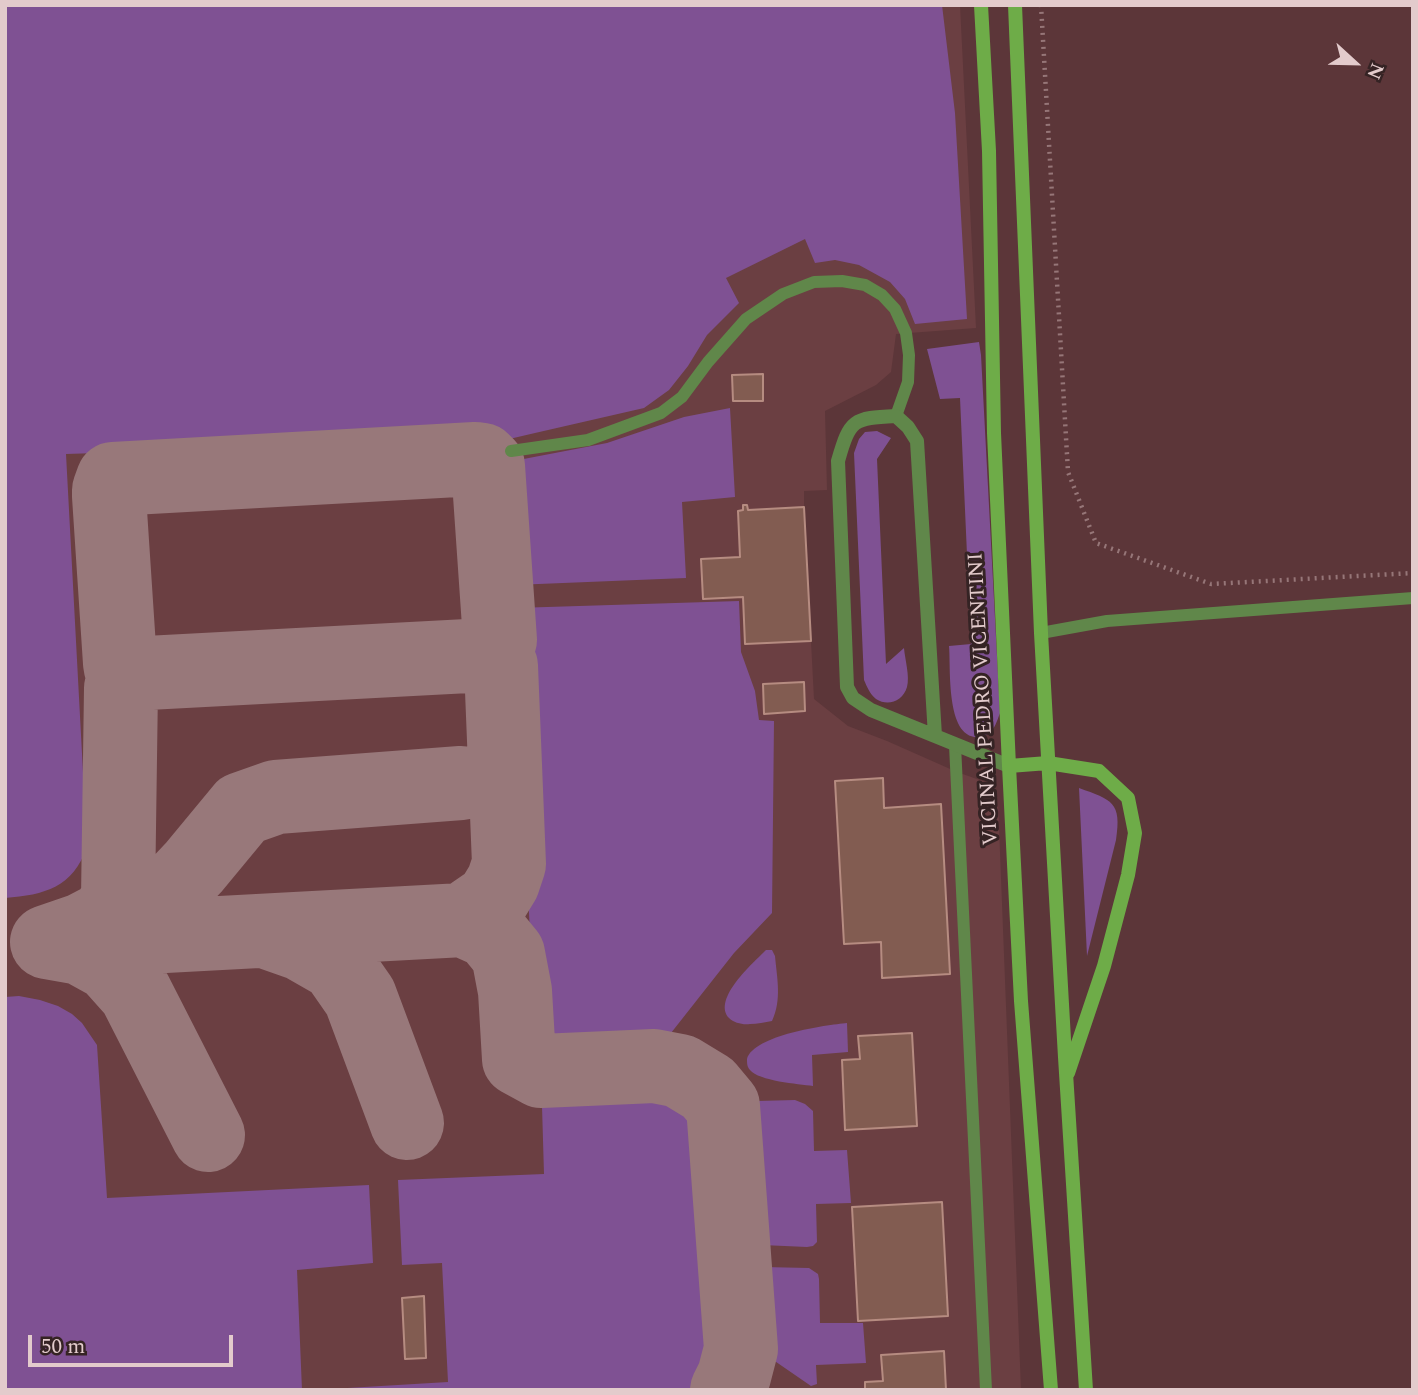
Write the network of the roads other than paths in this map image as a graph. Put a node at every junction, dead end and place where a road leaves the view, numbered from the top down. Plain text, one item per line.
1 (981, 5) edge
2 (1014, 5) edge
3 (896, 416) junction
4 (511, 451) dead end
5 (1413, 598) edge
6 (1041, 633) junction
7 (935, 736) junction
8 (955, 745) junction
9 (1048, 763) junction
10 (1009, 766) junction
11 (1066, 1079) junction
12 (986, 1390) edge
13 (1051, 1390) edge
14 (1086, 1390) edge

1 - 10 main road, VICINAL PEDRO VICENTINI
2 - 6 main road
3 - 4 lane
3 - 7 street
3 - 7 street
5 - 6 lane
6 - 9 main road
7 - 8 street
8 - 10 street
8 - 12 lane
9 - 10 main road
9 - 11 main road
9 - 11 main road
10 - 13 main road, VICINAL PEDRO VICENTINI
11 - 14 main road

